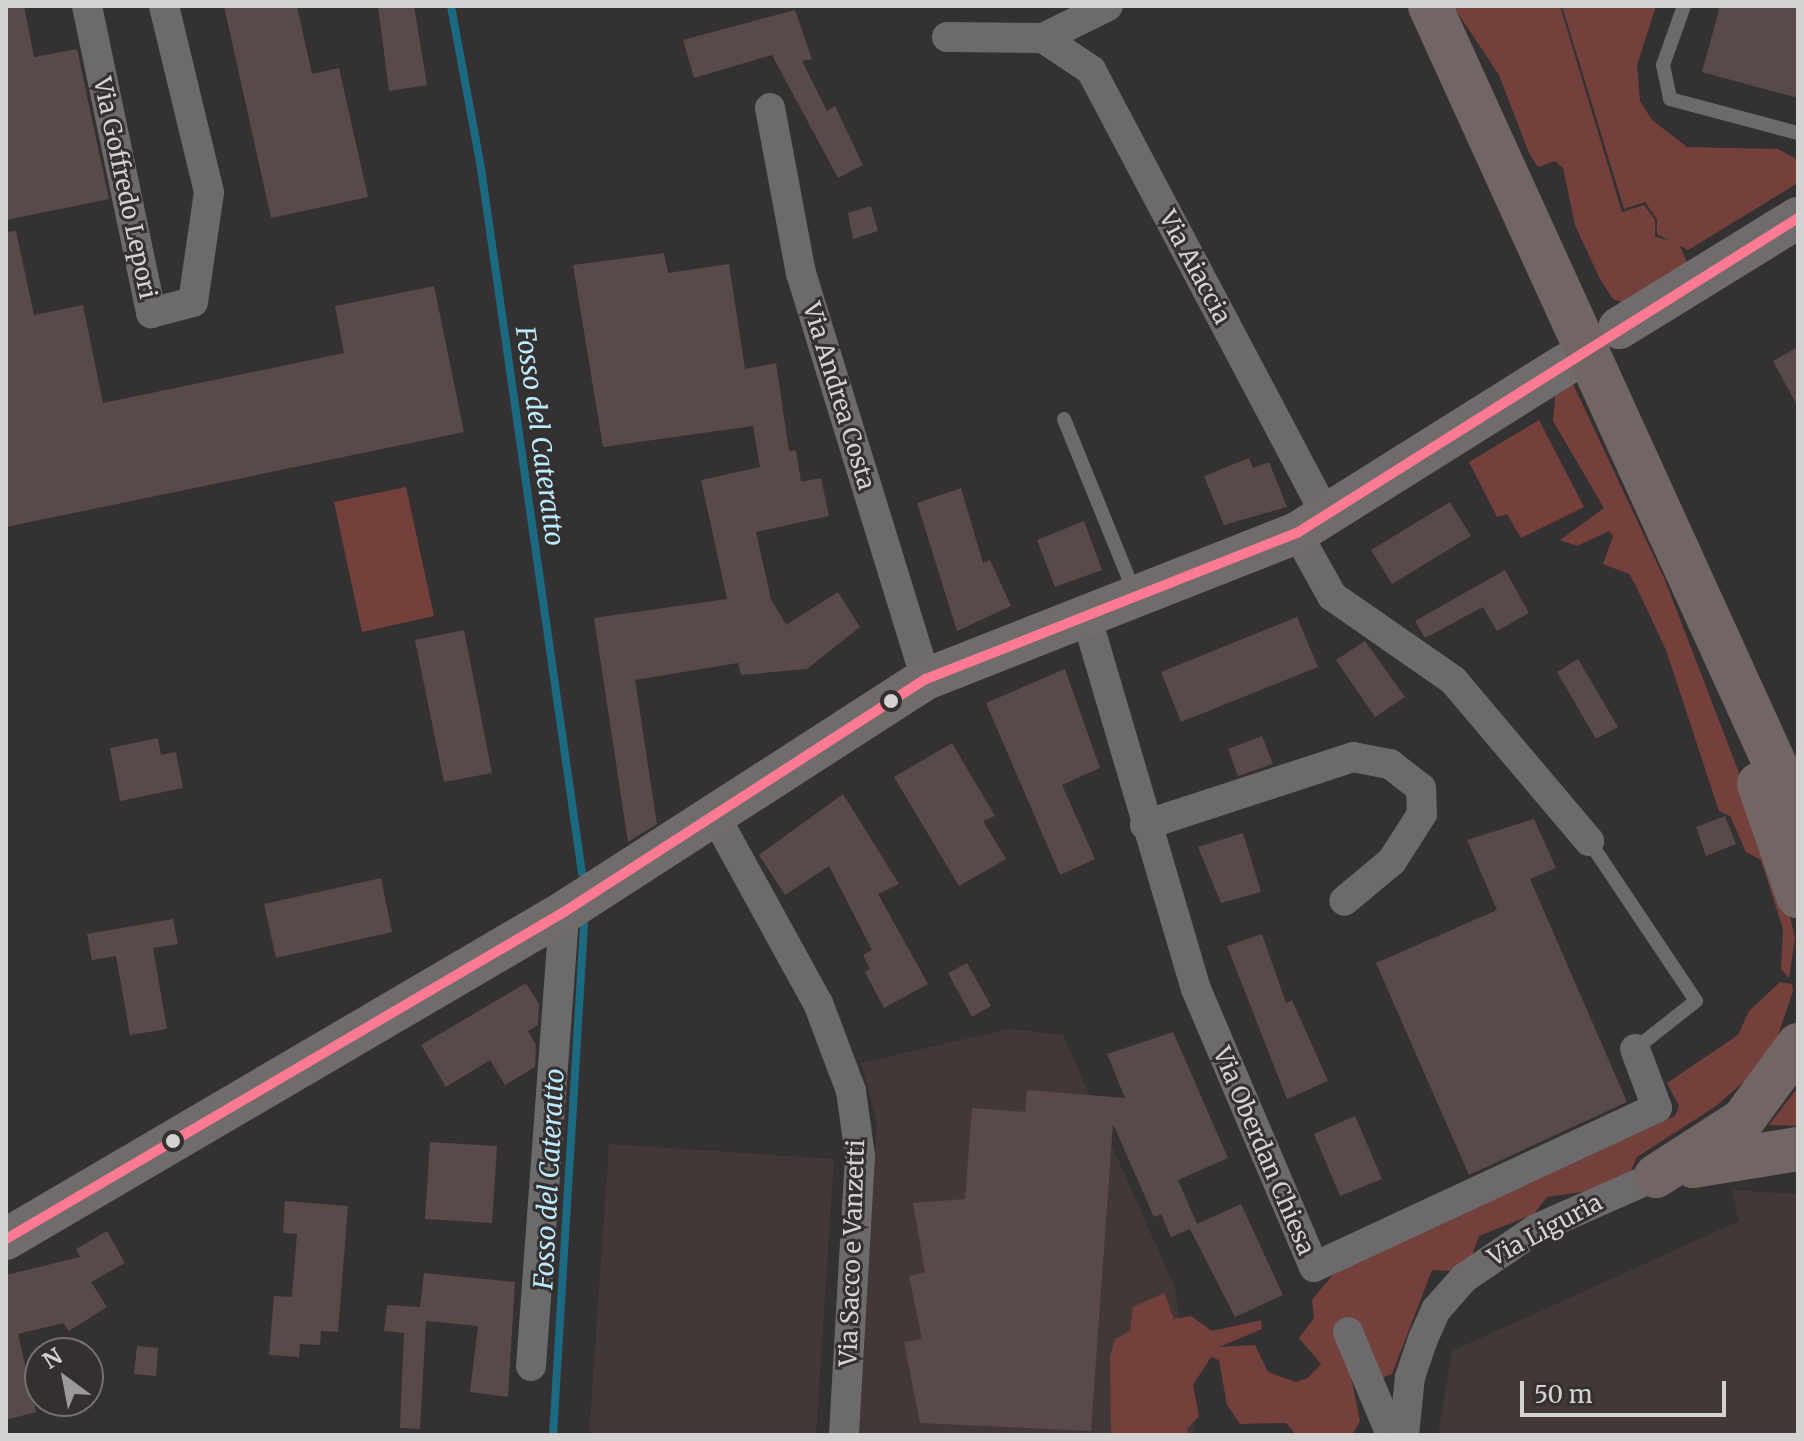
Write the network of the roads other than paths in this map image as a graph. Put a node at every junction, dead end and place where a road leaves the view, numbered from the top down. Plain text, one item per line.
1 (87, 6) edge
2 (164, 6) edge
3 (1108, 6) edge
4 (1430, 6) edge
5 (1684, 6) edge
6 (947, 37) dead end
7 (1043, 38) junction
8 (770, 108) dead end
9 (1798, 133) edge
10 (1798, 218) edge
11 (1619, 328) dead end
12 (1566, 364) dead end
13 (1064, 419) dead end
14 (1312, 524) junction
15 (1135, 594) junction
16 (1085, 612) junction
17 (1719, 643) junction
18 (926, 679) junction
19 (1798, 815) edge
20 (715, 816) junction
21 (1145, 825) junction
22 (1589, 841) joint
23 (1798, 896) edge
24 (1344, 901) dead end
25 (564, 912) junction
26 (1798, 1045) edge
27 (1635, 1049) joint
28 (1798, 1149) edge
29 (1656, 1176) junction
30 (6, 1239) edge
31 (1348, 1332) dead end
32 (531, 1366) dead end
33 (844, 1435) edge
34 (1391, 1435) edge
35 (1404, 1435) edge

1 - 2 street, Via Goffredo Lepori
3 - 7 street
4 - 17 highway
5 - 9 lane
6 - 7 street
7 - 14 street, Via Aiaccia
8 - 18 street, Via Andrea Costa
10 - 11 street
12 - 14 street
13 - 15 lane
14 - 15 street
14 - 22 street, Via Aiaccia
15 - 16 street
16 - 18 street
16 - 21 street, Via Oberdan Chiesa
17 - 19 highway
17 - 23 highway
18 - 20 street
20 - 25 street
20 - 33 street, Via Sacco e Vanzetti
21 - 24 street
21 - 27 street, Via Oberdan Chiesa
22 - 27 lane
25 - 30 street
25 - 32 street
26 - 29 highway
28 - 29 highway
29 - 35 street, Via Liguria
31 - 34 street

